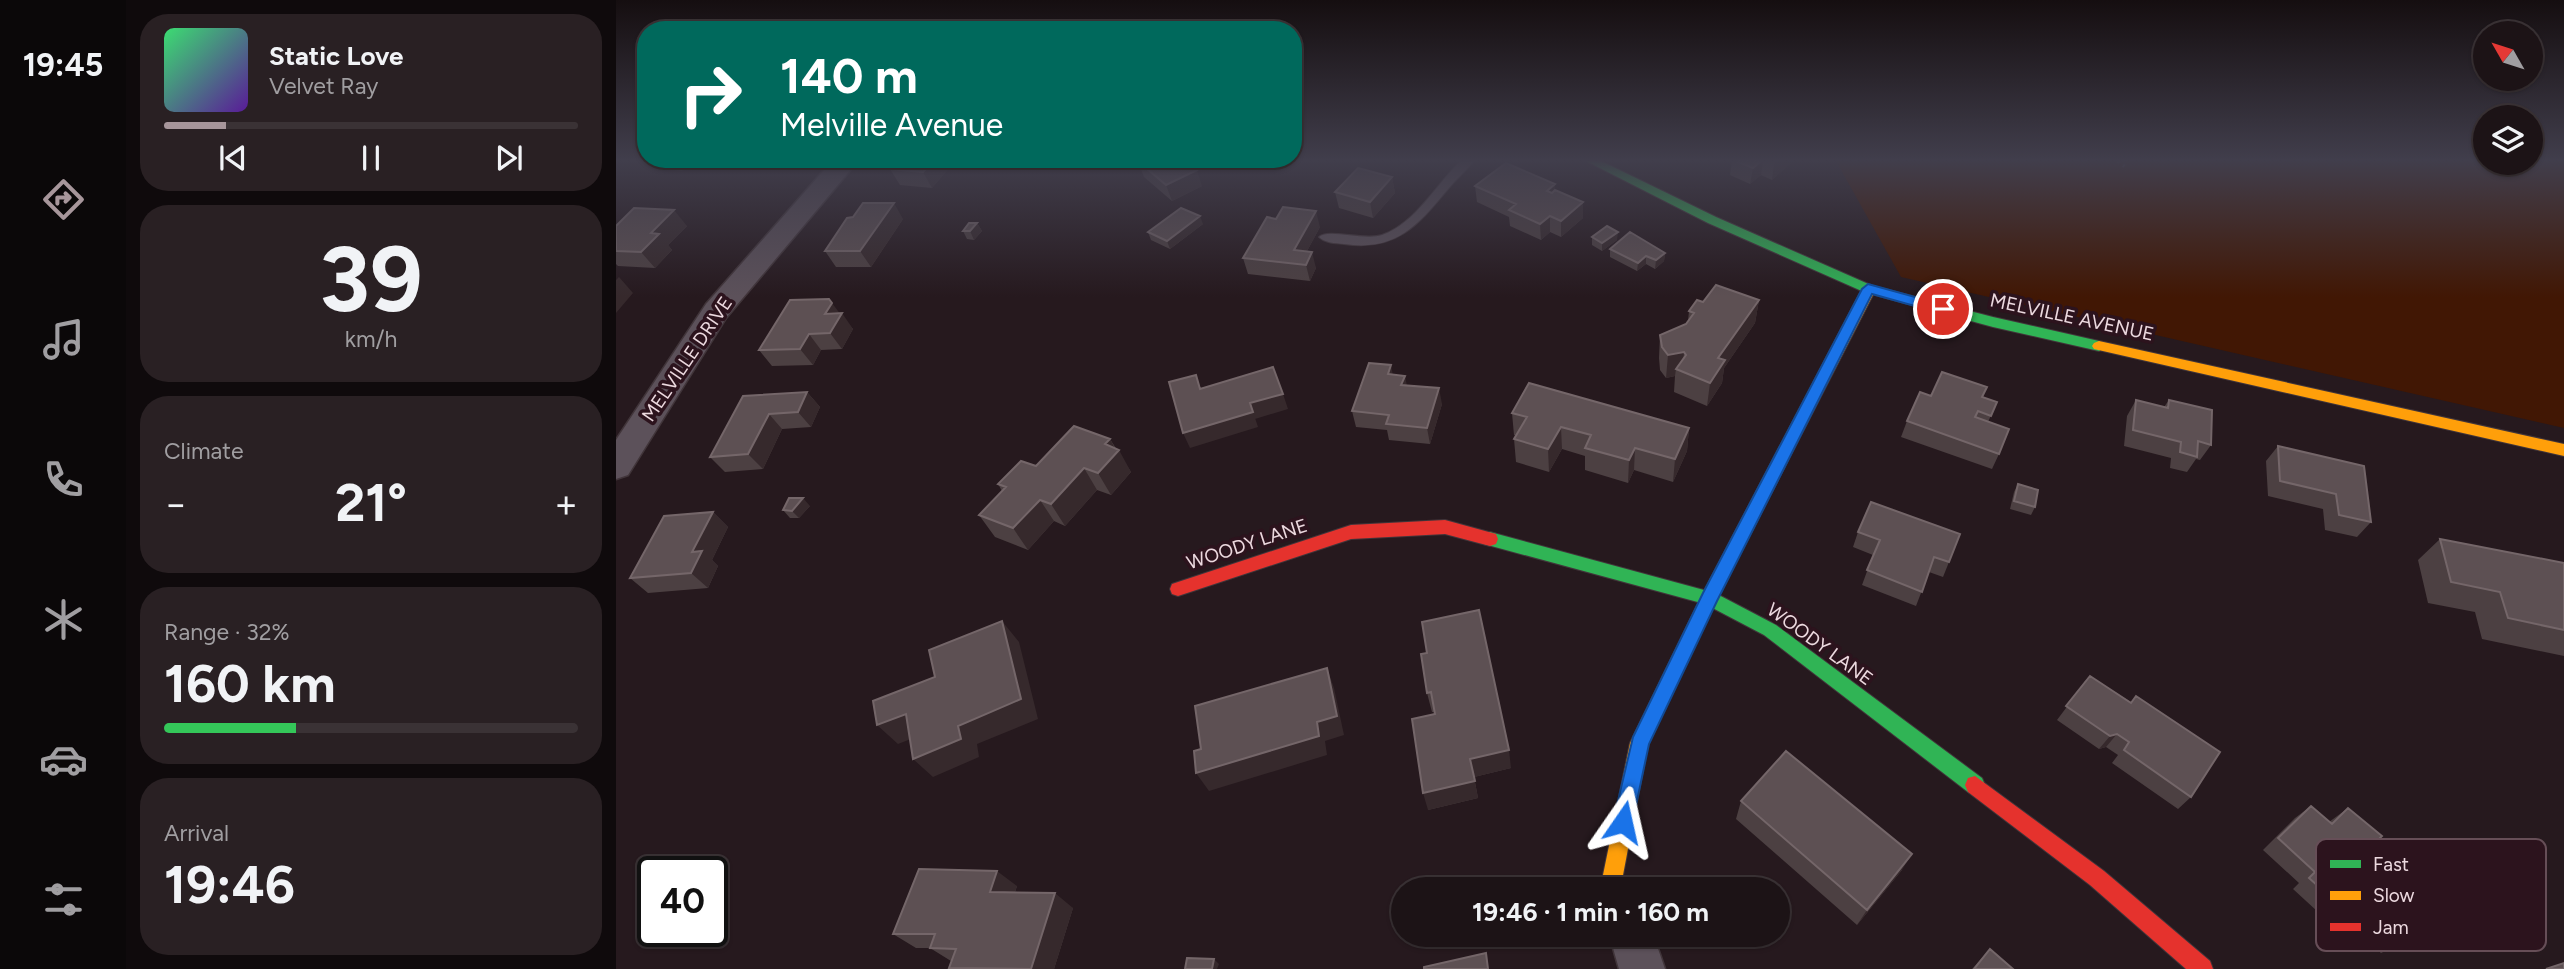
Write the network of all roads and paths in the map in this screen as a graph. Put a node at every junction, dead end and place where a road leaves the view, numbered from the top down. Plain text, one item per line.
1 (806, 206) edge
2 (1427, 206) edge
3 (1684, 206) edge
4 (1325, 237) dead end
5 (1868, 289) junction
6 (2564, 450) edge
7 (616, 466) edge
8 (1178, 589) dead end
9 (1709, 598) junction
10 (1614, 877) edge
11 (1635, 947) edge
12 (1642, 969) edge
13 (2202, 969) edge

1 - 7 street, MELVILLE DRIVE
2 - 4 lane
3 - 5 street, MELVILLE AVENUE
5 - 6 street, MELVILLE AVENUE
5 - 9 street
8 - 9 street, WOODY LANE
9 - 10 street
9 - 13 street, WOODY LANE
11 - 12 street

